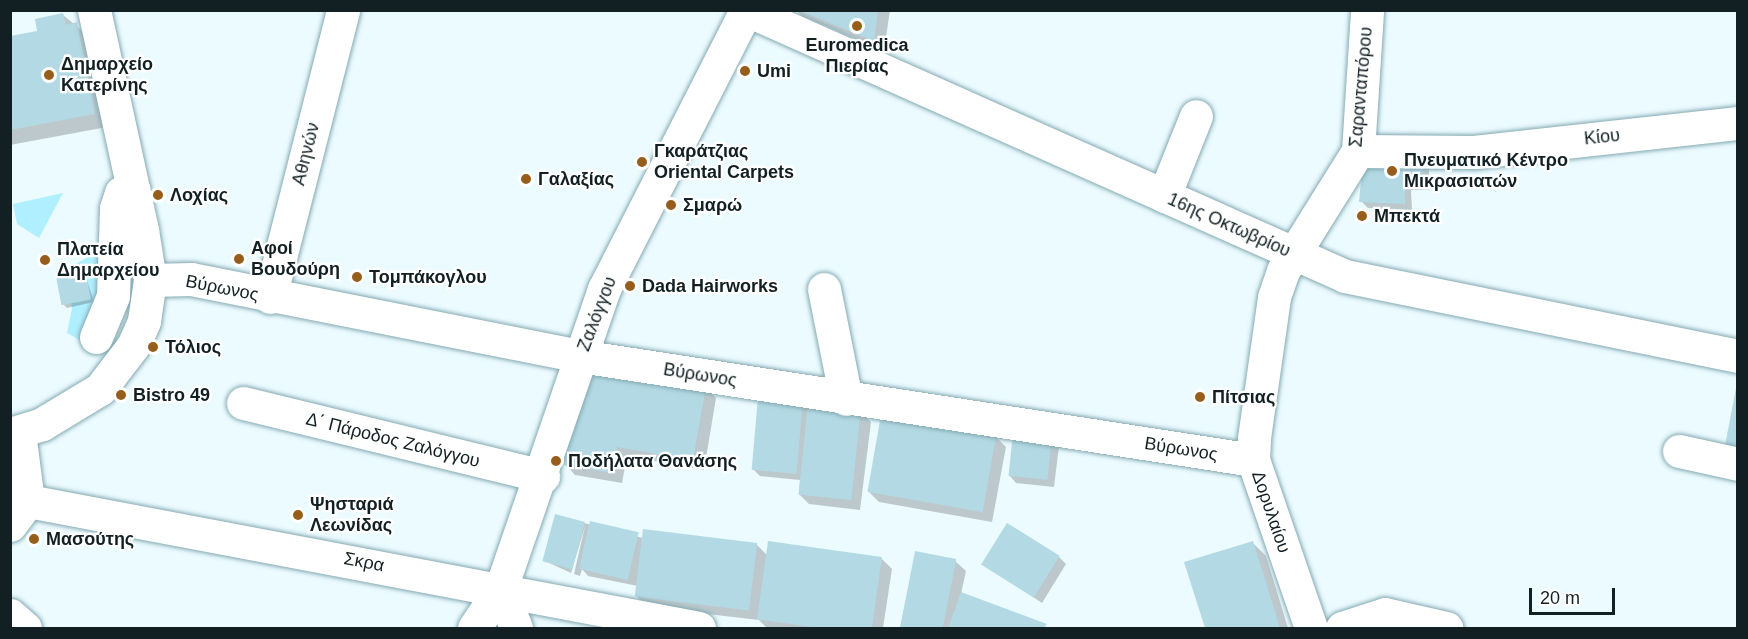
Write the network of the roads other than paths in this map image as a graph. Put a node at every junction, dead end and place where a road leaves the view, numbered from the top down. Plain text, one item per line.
1 (94, 10) edge
2 (343, 10) edge
3 (746, 10) edge
4 (1367, 10) edge
5 (1196, 117) dead end
6 (1737, 123) edge
7 (1358, 150) junction
8 (134, 190) junction
9 (1164, 196) junction
10 (1292, 253) junction
11 (150, 280) junction
12 (824, 289) dead end
13 (270, 297) junction
14 (96, 337) dead end
15 (580, 356) junction
16 (1737, 356) edge
17 (846, 399) junction
18 (243, 403) dead end
19 (15, 433) edge
20 (1679, 451) dead end
21 (1253, 460) junction
22 (1737, 464) edge
23 (543, 476) junction
24 (19, 513) edge
25 (10, 615) edge
26 (492, 615) edge
27 (25, 628) edge
28 (516, 628) edge
29 (699, 628) edge
30 (1311, 628) edge
31 (1342, 628) edge
32 (1446, 628) edge

1 - 8 street
2 - 13 street, Αθηνών
3 - 9 street, 16ης Οκτωβρίου
3 - 15 street, Ζαλόγγου
4 - 7 street, Σαρανταπόρου
5 - 9 street
6 - 7 street, Κίου
7 - 10 street, Σαρανταπόρου
8 - 11 street
8 - 14 street
9 - 10 street, 16ης Οκτωβρίου
10 - 16 street, 16ης Οκτωβρίου
10 - 21 street, Δορυλαίου
11 - 13 street, Βύρωνος
11 - 19 street
12 - 17 street
13 - 15 street, Βύρωνος
15 - 17 street, Βύρωνος
15 - 23 street, Ζαλόγγου
17 - 21 street, Βύρωνος
18 - 23 street, Δ΄ Πάροδος Ζαλόγγου
19 - 24 street
20 - 22 street
21 - 30 street, Δορυλαίου
23 - 26 street, Ζαλόγγου
24 - 26 street, Σκρα
25 - 27 street
26 - 28 street
26 - 29 street, Σκρα
31 - 32 street

